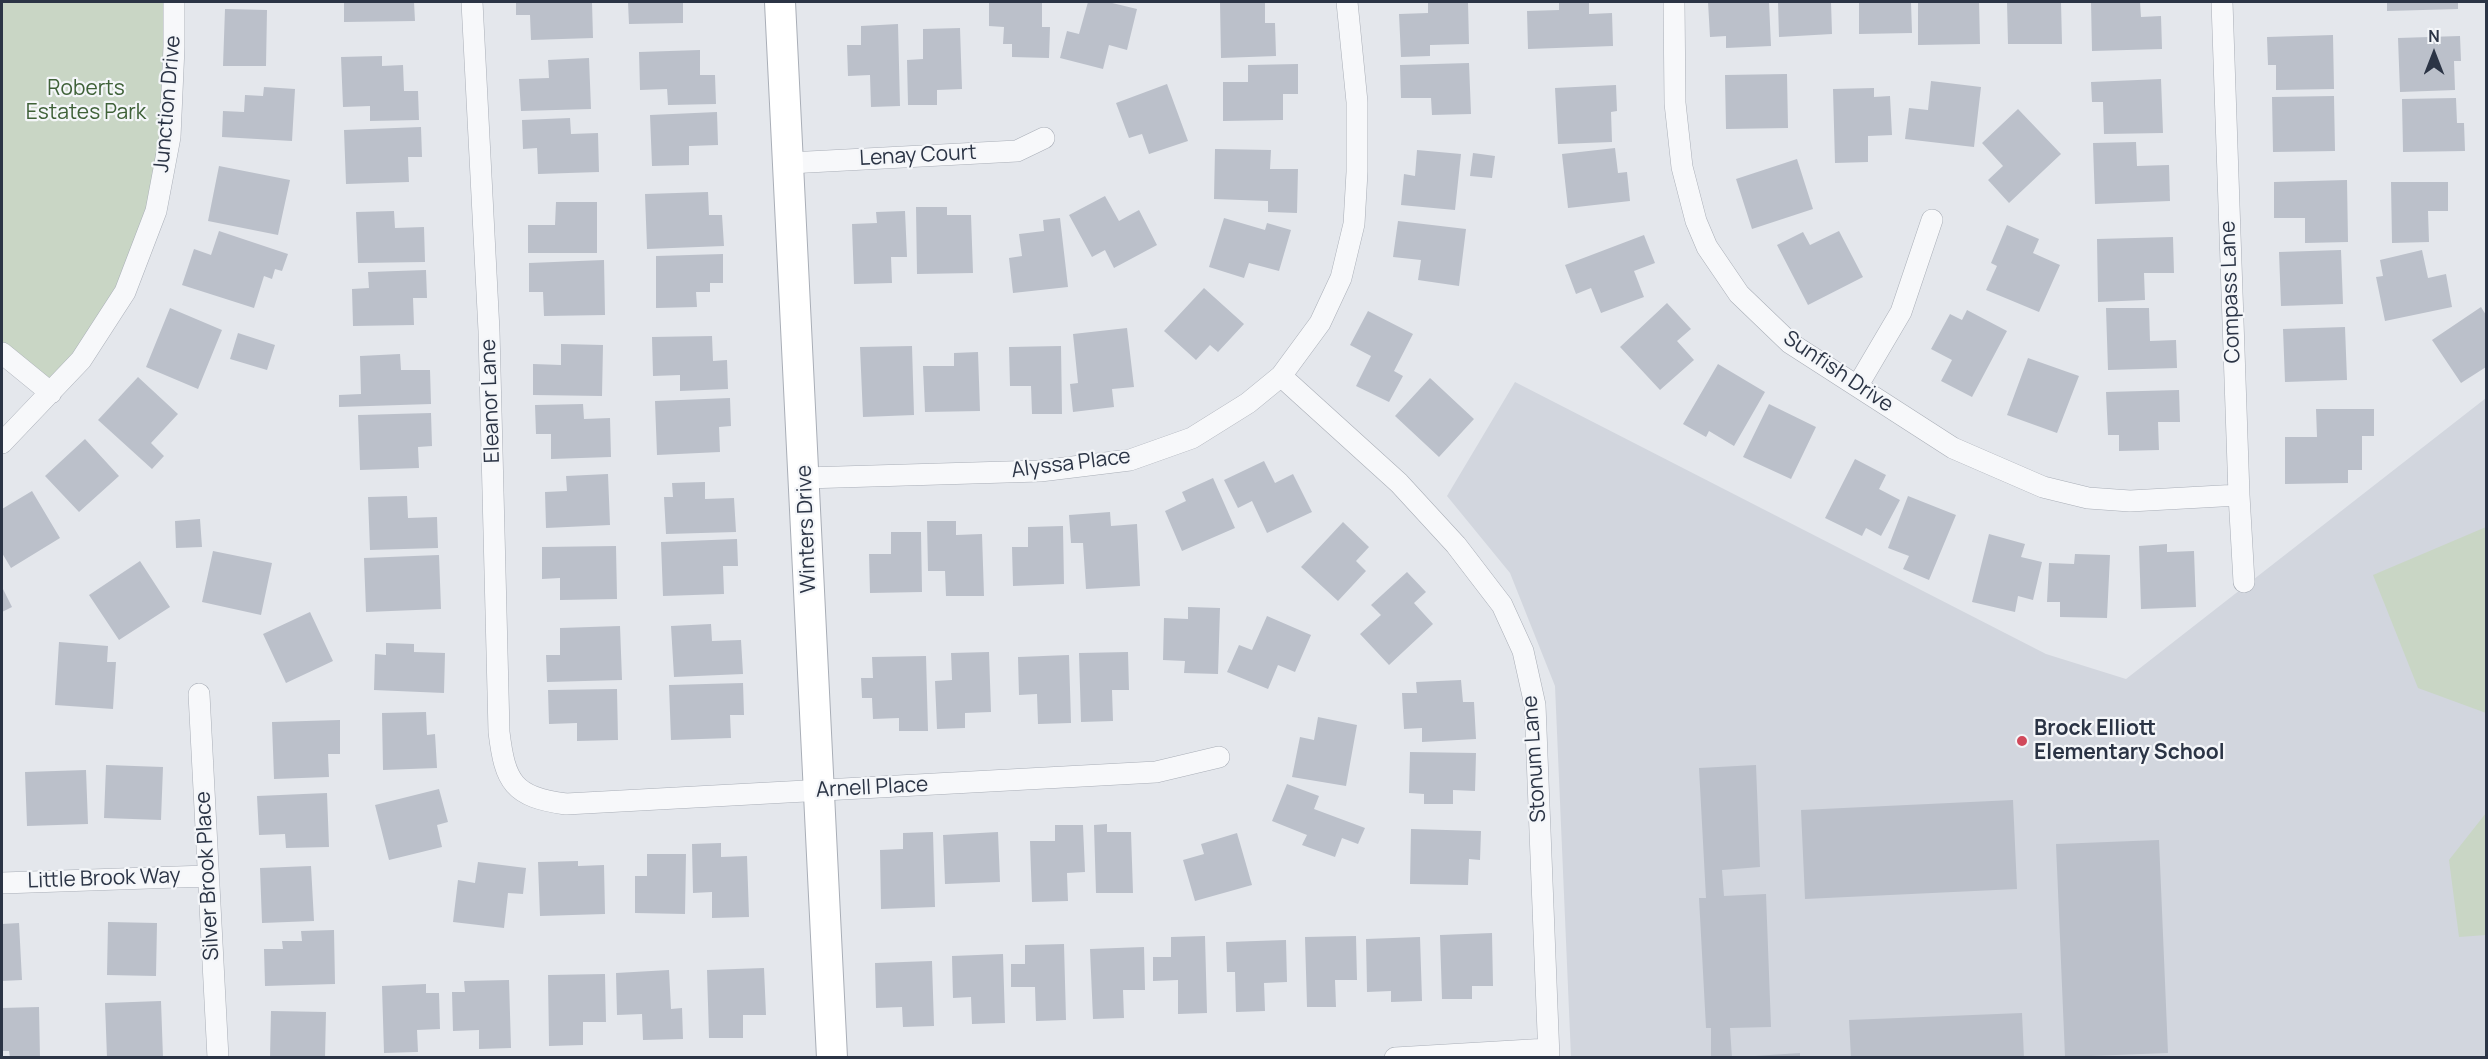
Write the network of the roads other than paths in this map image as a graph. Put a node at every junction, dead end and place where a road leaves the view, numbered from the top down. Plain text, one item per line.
1 (174, 2) edge
2 (472, 2) edge
3 (780, 2) edge
4 (1347, 2) edge
5 (1674, 2) edge
6 (2222, 2) edge
7 (1044, 138) dead end
8 (789, 163) junction
9 (1932, 220) dead end
10 (2, 353) edge
11 (1281, 376) junction
12 (1858, 385) junction
13 (51, 393) junction
14 (2, 442) edge
15 (805, 478) junction
16 (2239, 495) junction
17 (2244, 582) dead end
18 (200, 694) dead end
19 (1219, 758) dead end
20 (818, 792) junction
21 (525, 793) joint
22 (207, 876) junction
23 (2, 883) edge
24 (1549, 1053) edge
25 (218, 1058) edge
26 (832, 1058) edge
27 (1395, 1058) edge

1 - 13 street, Junction Drive
2 - 21 street, Eleanor Lane
3 - 8 street, Winters Drive
4 - 11 street, Alyssa Place
5 - 12 street, Sunfish Drive
6 - 16 street, Compass Lane
7 - 8 street, Lenay Court
8 - 15 street, Winters Drive
9 - 12 street
10 - 13 street
11 - 15 street, Alyssa Place
11 - 24 street, Stonum Lane
12 - 16 street, Sunfish Drive
13 - 14 street, Junction Drive
15 - 20 street, Winters Drive
16 - 17 street, Compass Lane
18 - 22 street, Silver Brook Place
19 - 20 street, Arnell Place
20 - 21 street, Arnell Place
20 - 26 street, Winters Drive
22 - 23 street, Little Brook Way
22 - 25 street, Silver Brook Place
24 - 27 street

